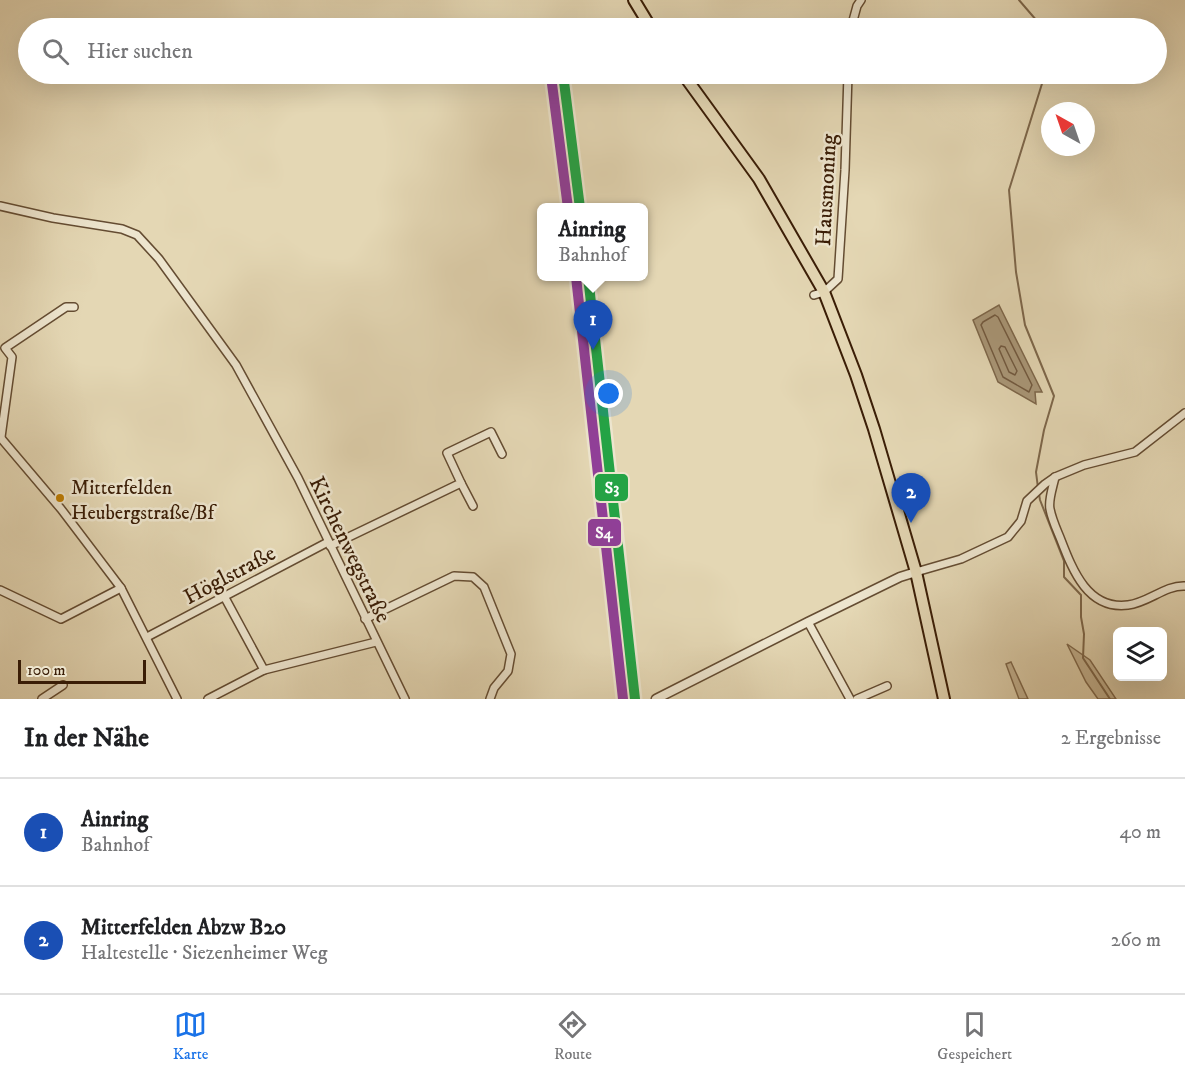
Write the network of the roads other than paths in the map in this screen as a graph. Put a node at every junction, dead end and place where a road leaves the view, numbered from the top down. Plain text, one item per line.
1 (634, 0) edge
2 (861, 0) edge
3 (645, 18) edge
4 (854, 18) edge
5 (690, 84) edge
6 (848, 84) edge
7 (0, 206) edge
8 (819, 294) junction
9 (74, 307) dead end
10 (0, 341) edge
11 (5, 348) junction
12 (1185, 413) edge
13 (1, 437) edge
14 (502, 454) dead end
15 (1055, 477) junction
16 (461, 483) junction
17 (473, 506) dead end
18 (329, 544) junction
19 (916, 572) junction
20 (1185, 586) edge
21 (122, 588) junction
22 (0, 590) edge
23 (224, 597) junction
24 (365, 619) junction
25 (808, 622) junction
26 (147, 637) junction
27 (376, 642) junction
28 (264, 670) junction
29 (63, 685) dead end
30 (887, 686) dead end
31 (42, 699) edge
32 (177, 699) edge
33 (208, 699) edge
34 (405, 699) edge
35 (490, 699) edge
36 (656, 699) edge
37 (850, 699) edge
38 (857, 699) edge
39 (944, 699) edge

1 - 3 main road
2 - 4 street
5 - 8 main road
6 - 8 street, Hausmoning
7 - 18 street, Kirchenwegstraße
8 - 19 main road
9 - 11 street
10 - 11 street
11 - 13 street
12 - 15 street
13 - 21 street
14 - 16 street
15 - 19 street
15 - 20 street
16 - 17 street
16 - 18 street, Höglstraße
18 - 23 street, Höglstraße
18 - 24 street, Kirchenwegstraße
19 - 25 street
19 - 39 main road
21 - 22 street
21 - 26 street
23 - 26 street, Höglstraße
23 - 28 street
24 - 27 street, Kirchenwegstraße
24 - 35 street
25 - 36 street
25 - 37 street
26 - 32 street
27 - 28 street
27 - 34 street, Kirchenwegstraße
28 - 33 street
29 - 31 street
30 - 38 street

